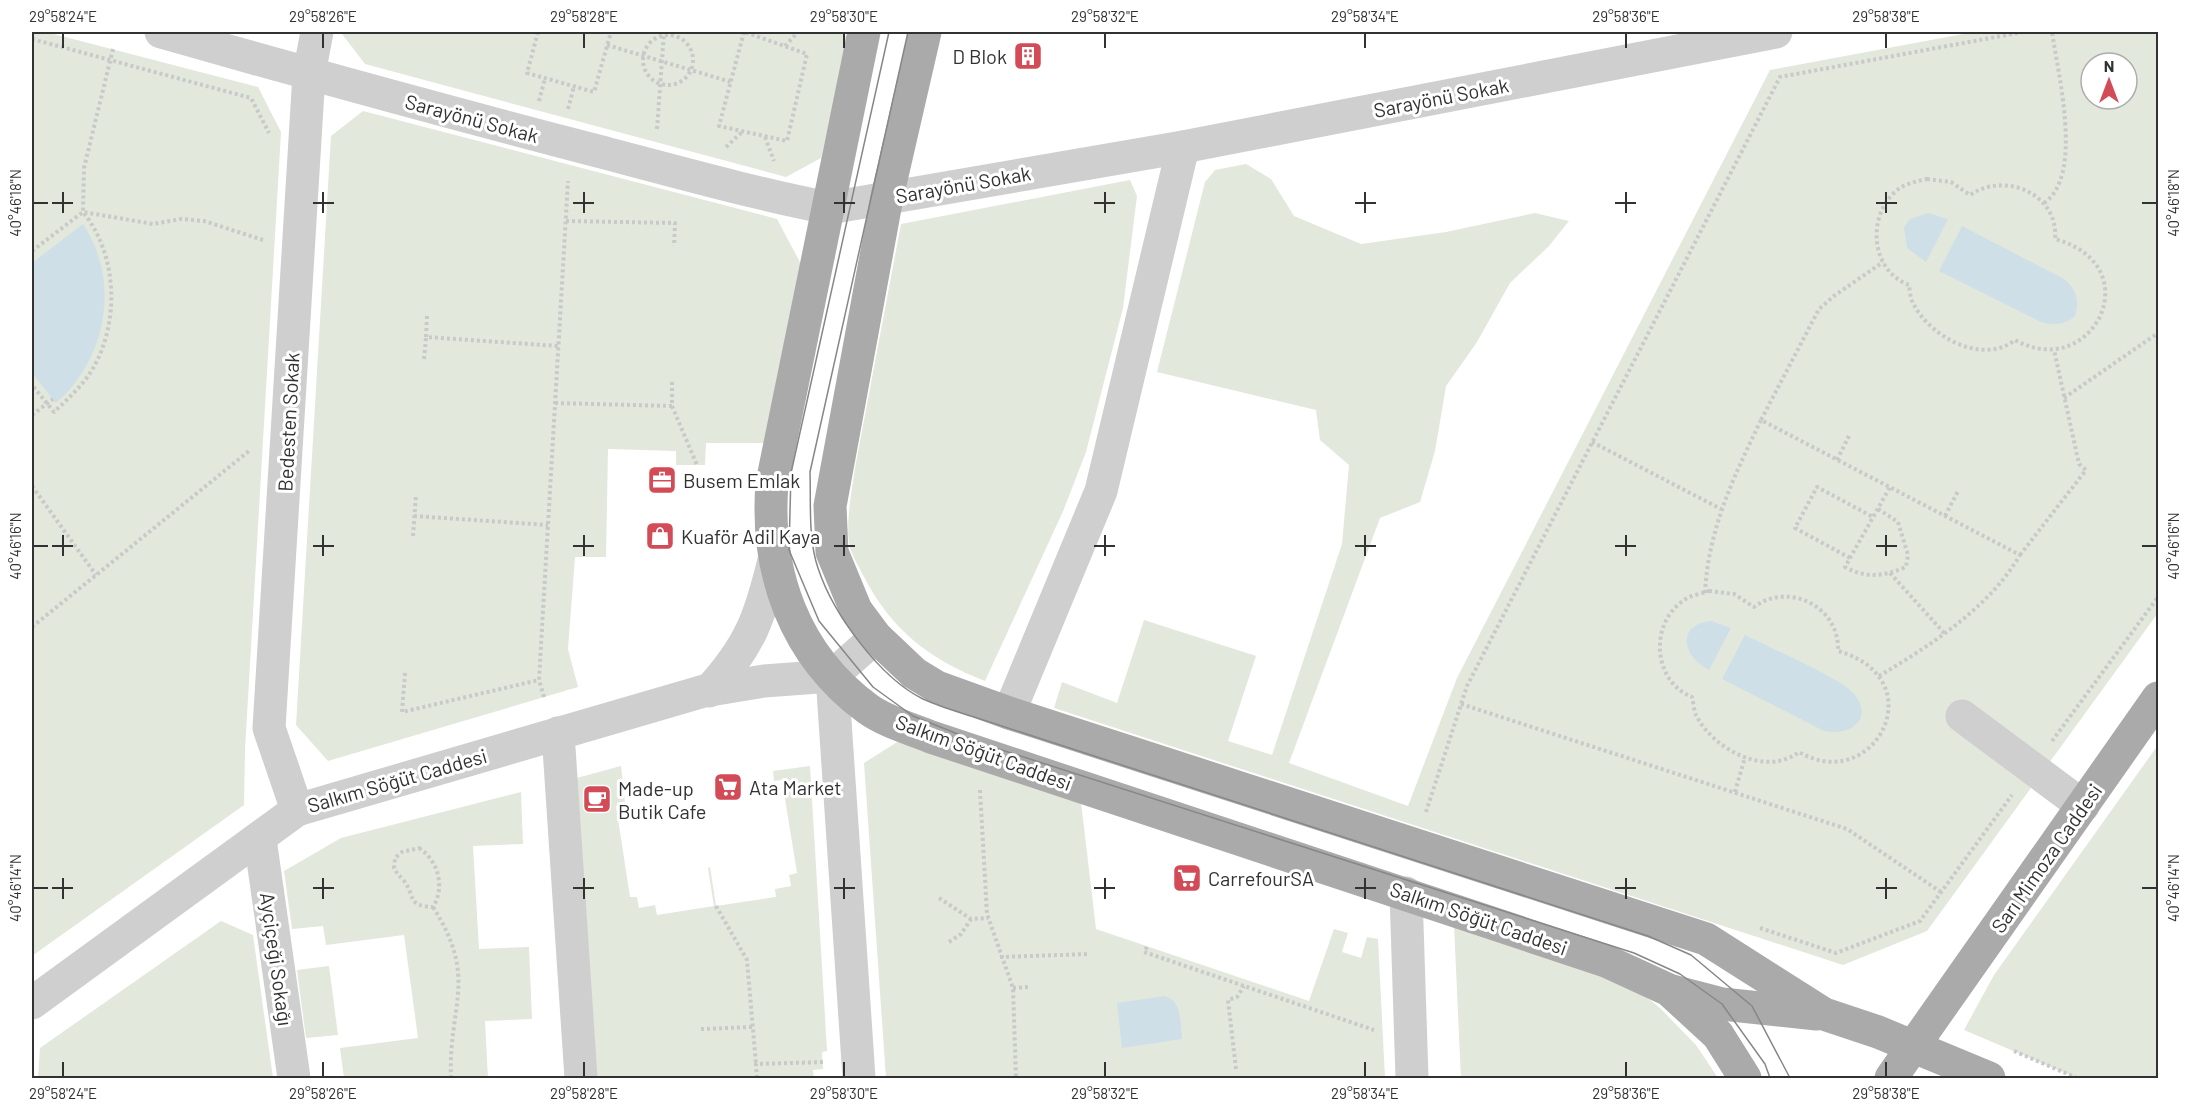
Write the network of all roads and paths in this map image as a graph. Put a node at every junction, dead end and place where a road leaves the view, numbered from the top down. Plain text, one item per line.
1 (161, 32) edge
2 (317, 32) edge
3 (538, 32) edge
4 (611, 32) edge
5 (745, 32) edge
6 (762, 32) edge
7 (798, 32) edge
8 (864, 32) edge
9 (925, 32) edge
10 (1776, 32) edge
11 (2023, 32) edge
12 (2052, 32) edge
13 (664, 33) edge
14 (764, 38) junction
15 (32, 39) edge
16 (607, 45) junction
17 (785, 46) junction
18 (113, 49) dead end
19 (643, 55) junction
20 (110, 61) junction
21 (662, 61) junction
22 (691, 69) junction
23 (309, 74) junction
24 (544, 78) junction
25 (731, 82) junction
26 (661, 84) junction
27 (574, 86) junction
28 (536, 110) dead end
29 (568, 131) junction
30 (657, 131) dead end
31 (743, 131) junction
32 (269, 146) dead end
33 (1183, 147) junction
34 (721, 152) dead end
35 (887, 197) junction
36 (2044, 203) junction
37 (829, 208) junction
38 (83, 212) junction
39 (566, 220) junction
40 (264, 228) dead end
41 (263, 240) junction
42 (674, 246) dead end
43 (32, 251) edge
44 (262, 252) dead end
45 (1883, 262) junction
46 (427, 316) dead end
47 (2158, 333) edge
48 (426, 336) junction
49 (558, 346) junction
50 (2054, 350) junction
51 (424, 359) dead end
52 (672, 382) dead end
53 (32, 385) edge
54 (2064, 398) junction
55 (53, 399) dead end
56 (555, 402) junction
57 (47, 404) junction
58 (672, 406) junction
59 (32, 415) edge
60 (1761, 420) junction
61 (1849, 436) dead end
62 (250, 440) dead end
63 (1592, 442) junction
64 (1836, 460) junction
65 (697, 465) dead end
66 (32, 486) edge
67 (1890, 487) junction
68 (1958, 491) dead end
69 (416, 495) dead end
70 (1721, 509) junction
71 (1878, 509) junction
72 (414, 516) junction
73 (1945, 516) junction
74 (1873, 517) junction
75 (548, 525) junction
76 (413, 536) dead end
77 (2020, 555) junction
78 (1850, 559) junction
79 (774, 560) junction
80 (1890, 573) junction
81 (96, 575) junction
82 (1705, 592) junction
83 (2158, 597) edge
84 (32, 627) edge
85 (1945, 634) junction
86 (876, 637) junction
87 (405, 673) dead end
88 (832, 676) junction
89 (1879, 676) junction
90 (539, 680) junction
91 (709, 691) junction
92 (544, 697) dead end
93 (2158, 698) edge
94 (1461, 704) junction
95 (1009, 713) junction
96 (1962, 716) dead end
97 (558, 733) junction
98 (1745, 757) junction
99 (2032, 768) junction
100 (980, 789) dead end
101 (1735, 792) junction
102 (2083, 806) junction
103 (297, 810) junction
104 (1423, 819) dead end
105 (260, 839) junction
106 (1941, 892) junction
107 (1407, 893) junction
108 (939, 898) dead end
109 (716, 906) dead end
110 (433, 907) junction
111 (988, 918) junction
112 (971, 920) junction
113 (1756, 927) dead end
114 (949, 942) dead end
115 (1147, 946) dead end
116 (1089, 954) dead end
117 (1000, 957) junction
118 (1236, 977) dead end
119 (1234, 982) junction
120 (1244, 986) junction
121 (1029, 987) dead end
122 (1012, 988) junction
123 (1669, 990) junction
124 (32, 1003) edge
125 (1824, 1014) junction
126 (752, 1027) junction
127 (701, 1029) dead end
128 (1374, 1030) dead end
129 (1914, 1046) junction
130 (2003, 1047) dead end
131 (756, 1064) junction
132 (1236, 1069) dead end
133 (858, 1070) edge
134 (294, 1078) edge
135 (451, 1078) edge
136 (581, 1078) edge
137 (756, 1078) edge
138 (1016, 1078) edge
139 (1412, 1078) edge
140 (1745, 1078) edge
141 (1891, 1078) edge
142 (1901, 1078) edge
143 (1989, 1078) edge
144 (2077, 1078) edge

1 - 23 street, Sarayönü Sokak
2 - 23 street, Bedesten Sokak
3 - 24 path
4 - 16 path
5 - 14 path
5 - 25 path
6 - 14 path
7 - 17 path
8 - 37 main road, Salkım Söğüt Caddesi
9 - 35 main road
10 - 33 street, Sarayönü Sokak
11 - 63 path
12 - 36 path
13 - 19 path
13 - 21 path
13 - 22 path
14 - 17 path
15 - 20 path
16 - 19 path
16 - 27 path
17 - 31 path
18 - 20 path
19 - 21 path
19 - 26 path
20 - 32 path
20 - 38 path
21 - 22 path
21 - 26 path
22 - 25 path
22 - 26 path
23 - 29 street, Sarayönü Sokak
23 - 103 street, Bedesten Sokak
24 - 27 path
24 - 28 path
25 - 31 path
26 - 30 path
27 - 29 path
29 - 37 street, Sarayönü Sokak
29 - 39 path
31 - 34 path
33 - 35 street, Sarayönü Sokak
33 - 95 street
35 - 37 street, Sarayönü Sokak
35 - 86 main road
36 - 45 path
36 - 50 path
37 - 79 main road, Salkım Söğüt Caddesi
38 - 41 path
38 - 43 path
38 - 57 path
39 - 42 path
39 - 49 path
40 - 41 path
41 - 44 path
45 - 50 path
45 - 60 path
46 - 48 path
47 - 54 path
48 - 49 path
48 - 51 path
49 - 56 path
50 - 54 path
52 - 58 path
53 - 57 path
54 - 77 path
55 - 57 path
56 - 58 path
56 - 75 path
57 - 59 path
58 - 65 path
60 - 64 path
60 - 70 path
61 - 64 path
62 - 81 path
63 - 70 path
63 - 94 path
64 - 67 path
66 - 81 path
67 - 71 path
67 - 73 path
68 - 73 path
69 - 72 path
70 - 82 path
71 - 74 path
71 - 80 path
72 - 75 path
72 - 76 path
73 - 77 path
74 - 78 path
74 - 78 path
75 - 90 path
77 - 85 path
78 - 80 path
79 - 88 main road, Salkım Söğüt Caddesi
79 - 91 street
80 - 85 path
81 - 84 path
82 - 89 path
82 - 98 path
83 - 99 path
85 - 89 path
86 - 88 street
86 - 95 main road
87 - 90 path
88 - 91 street, Salkım Söğüt Caddesi
88 - 107 main road, Salkım Söğüt Caddesi
88 - 133 street
89 - 98 path
90 - 92 path
91 - 97 street, Salkım Söğüt Caddesi
93 - 102 main road, Sarı Mimoza Caddesi
94 - 101 path
94 - 104 path
95 - 125 main road
96 - 99 street
97 - 103 street, Salkım Söğüt Caddesi
97 - 136 street
98 - 101 path
99 - 102 street
99 - 106 path
100 - 111 path
101 - 106 path
102 - 129 main road, Sarı Mimoza Caddesi
103 - 105 street, Salkım Söğüt Caddesi
105 - 124 street, Salkım Söğüt Caddesi
105 - 134 street, Ayçiçeği Sokağı
106 - 113 path
107 - 123 main road, Salkım Söğüt Caddesi
107 - 139 street
108 - 112 path
109 - 126 path
110 - 110 path
110 - 135 path
111 - 112 path
111 - 117 path
112 - 114 path
115 - 119 path
116 - 117 path
117 - 122 path
118 - 119 path
119 - 120 path
120 - 128 path
120 - 132 path
121 - 122 path
122 - 138 path
123 - 125 main road
123 - 140 main road, Salkım Söğüt Caddesi
125 - 129 main road
126 - 127 path
126 - 131 path
129 - 141 main road
129 - 142 main road
129 - 143 main road
130 - 144 path
131 - 133 path
131 - 137 path

